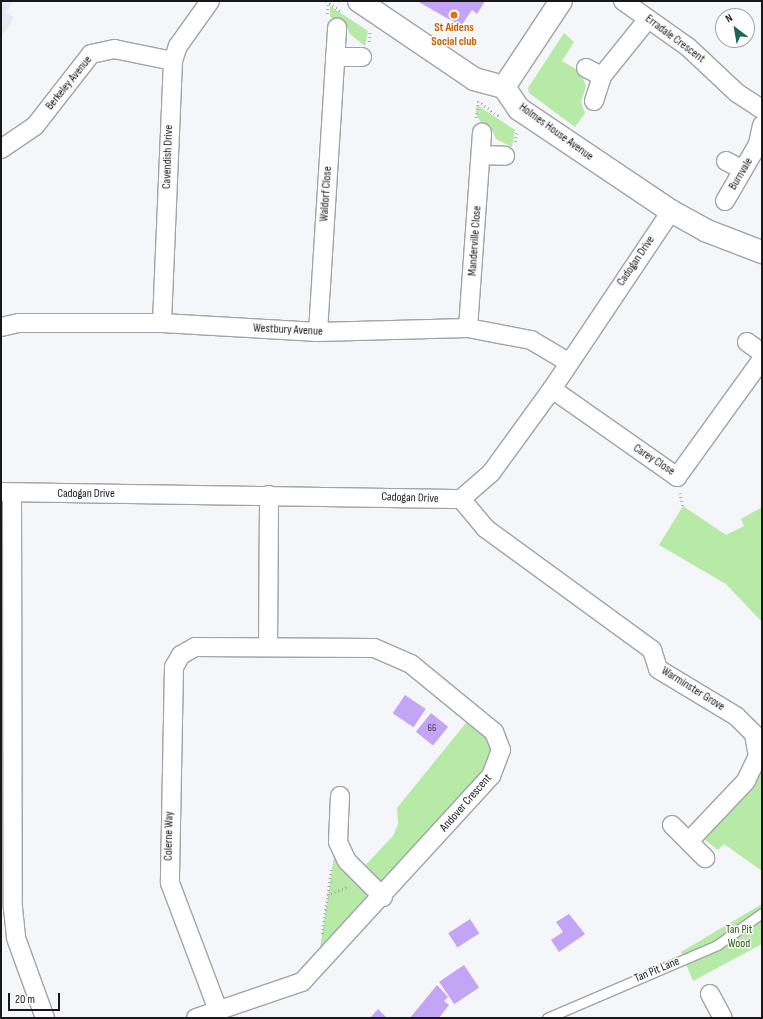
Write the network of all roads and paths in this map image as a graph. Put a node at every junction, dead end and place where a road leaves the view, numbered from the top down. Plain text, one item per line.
1 (210, 1) edge
2 (326, 1) edge
3 (561, 1) edge
4 (623, 1) edge
5 (347, 14) edge
6 (648, 19) junction
7 (364, 26) dead end
8 (376, 34) dead end
9 (335, 57) junction
10 (362, 57) dead end
11 (173, 61) junction
12 (586, 68) dead end
13 (602, 76) junction
14 (504, 87) junction
15 (472, 97) dead end
16 (594, 101) dead end
17 (762, 109) edge
18 (504, 120) dead end
19 (510, 124) dead end
20 (762, 125) edge
21 (482, 133) dead end
22 (524, 133) dead end
23 (1, 149) edge
24 (481, 155) junction
25 (505, 156) dead end
26 (726, 161) dead end
27 (743, 170) junction
28 (725, 200) dead end
29 (671, 211) junction
30 (762, 252) edge
31 (162, 323) junction
32 (1, 327) edge
33 (468, 328) junction
34 (318, 332) junction
35 (747, 342) dead end
36 (762, 353) edge
37 (762, 360) edge
38 (568, 362) junction
39 (552, 389) junction
40 (7, 492) edge
41 (269, 495) junction
42 (461, 499) junction
43 (268, 647) junction
44 (6, 650) edge
45 (181, 655) joint
46 (340, 796) dead end
47 (6, 816) edge
48 (672, 825) dead end
49 (689, 841) junction
50 (338, 842) junction
51 (705, 858) dead end
52 (361, 875) junction
53 (327, 895) junction
54 (383, 897) junction
55 (762, 913) edge
56 (321, 939) dead end
57 (710, 994) dead end
58 (218, 1010) junction
59 (45, 1018) edge
60 (196, 1018) edge
61 (547, 1018) edge
62 (723, 1018) edge

1 - 11 street, Cavendish Drive
2 - 5 path
3 - 14 street
4 - 6 street, Erradale Crescent
5 - 9 street, Waldorf Close
5 - 14 street
6 - 13 street
6 - 17 street, Erradale Crescent
7 - 8 path
9 - 10 street
9 - 34 street, Waldorf Close
11 - 23 street, Berkeley Avenue
11 - 31 street, Cavendish Drive
12 - 13 street
13 - 16 street
14 - 29 street, Holmes House Avenue
15 - 18 path
19 - 22 path
20 - 27 street, Burnvale
21 - 24 street, Manderville Close
24 - 25 street
24 - 33 street, Manderville Close
26 - 27 street
27 - 28 street, Burnvale
29 - 30 street, Holmes House Avenue
29 - 38 street, Cadogan Drive
31 - 32 street, Westbury Avenue
31 - 34 street, Westbury Avenue
33 - 34 street, Westbury Avenue
33 - 38 street, Westbury Avenue
35 - 36 street
37 - 39 street, Carey Close
38 - 39 street, Cadogan Drive
39 - 42 street, Cadogan Drive
40 - 41 street, Cadogan Drive
40 - 44 street
41 - 42 street, Cadogan Drive
41 - 43 street
42 - 49 street, Warminster Grove
43 - 45 street, Andover Crescent
43 - 54 street, Andover Crescent
44 - 47 street
45 - 58 street, Colerne Way
46 - 50 street
47 - 59 street
48 - 49 street
49 - 51 street
50 - 52 street
50 - 53 path
52 - 53 path
52 - 54 street
53 - 56 path
54 - 58 street, Andover Crescent
55 - 61 lane, Tan Pit Lane
57 - 62 street
58 - 60 street, Andover Crescent

